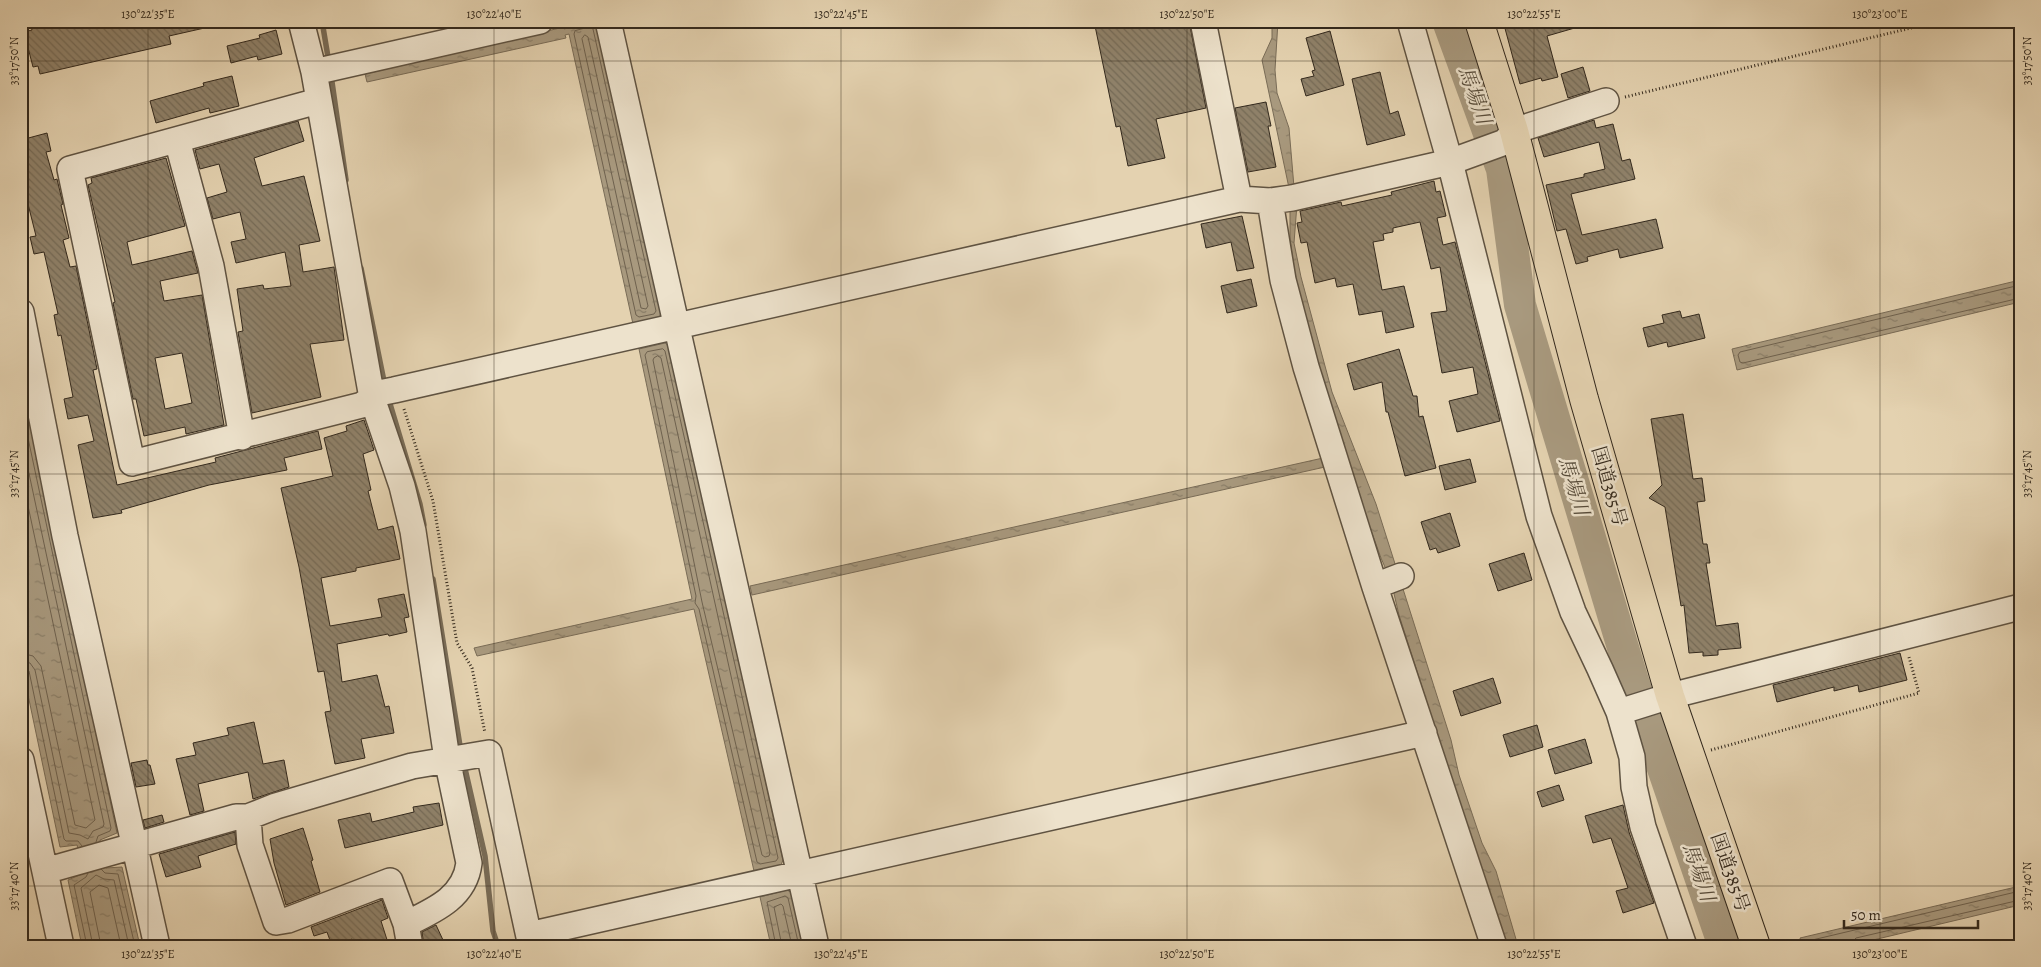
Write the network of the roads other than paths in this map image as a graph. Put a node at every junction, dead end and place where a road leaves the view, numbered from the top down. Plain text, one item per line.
1 (301, 21) edge
2 (540, 21) edge
3 (608, 21) edge
4 (1203, 21) edge
5 (1410, 21) edge
6 (1479, 21) edge
7 (324, 70) junction
8 (318, 101) junction
9 (1606, 101) road end
10 (177, 140) junction
11 (1501, 141) junction
12 (1450, 162) junction
13 (1239, 199) junction
14 (1270, 201) junction
15 (21, 312) edge
16 (677, 326) junction
17 (385, 392) junction
18 (242, 436) junction
19 (2020, 607) edge
20 (1662, 698) junction
21 (1624, 710) junction
22 (1424, 733) junction
23 (465, 757) junction
24 (21, 760) edge
25 (248, 817) junction
26 (135, 846) junction
27 (45, 872) junction
28 (800, 874) junction
29 (408, 935) edge
30 (530, 941) edge
31 (61, 946) edge
32 (157, 946) edge
33 (816, 946) edge
34 (1494, 946) edge
35 (1684, 946) edge
36 (1756, 946) edge

1 - 7 street
2 - 7 street
3 - 16 street
4 - 13 street
5 - 12 street
6 - 11 highway, 国道385号
7 - 8 street
8 - 10 street
8 - 17 street
9 - 11 street
10 - 18 street
10 - 18 street
11 - 12 street
11 - 20 highway, 国道385号
12 - 14 street
12 - 21 street
13 - 14 street
13 - 16 street
14 - 22 street
15 - 26 street
16 - 17 street
16 - 28 street
17 - 18 street
17 - 23 street
19 - 20 street
20 - 21 street
20 - 36 highway, 国道385号
21 - 35 street
22 - 28 street
22 - 34 street
23 - 25 street
23 - 29 street
23 - 30 street
24 - 27 street
25 - 26 street
25 - 29 street
26 - 27 street
26 - 32 street
27 - 31 street
28 - 30 street
28 - 33 street

